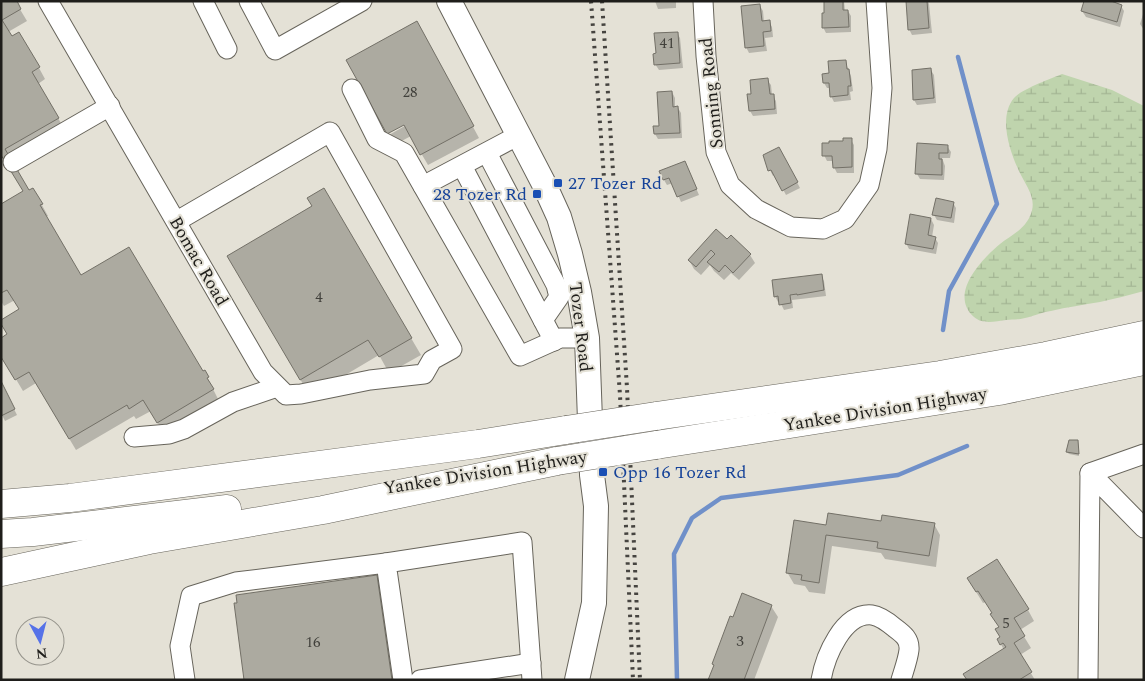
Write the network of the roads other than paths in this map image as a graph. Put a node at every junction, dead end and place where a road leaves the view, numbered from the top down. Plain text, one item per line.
1 (48, 1) edge
2 (203, 1) edge
3 (249, 1) edge
4 (362, 1) edge
5 (448, 1) edge
6 (703, 1) edge
7 (876, 1) edge
8 (334, 8) edge
9 (227, 49) dead end
10 (352, 89) dead end
11 (110, 106) junction
12 (519, 135) junction
13 (487, 153) junction
14 (7, 166) edge
15 (462, 166) junction
16 (423, 186) junction
17 (176, 221) junction
18 (543, 320) junction
19 (1144, 335) edge
20 (587, 338) junction
21 (554, 341) junction
22 (1144, 361) edge
23 (277, 387) junction
24 (134, 437) dead end
25 (1144, 454) edge
26 (557, 460) junction
27 (1090, 473) junction
28 (1, 491) edge
29 (70, 498) junction
30 (1, 504) edge
31 (1144, 528) edge
32 (1, 534) edge
33 (386, 563) junction
34 (1, 572) edge
35 (532, 671) edge
36 (185, 680) edge
37 (404, 680) edge
38 (420, 680) edge
39 (577, 680) edge
40 (821, 680) edge
41 (901, 680) edge
42 (1088, 680) edge

1 - 11 street, Bomac Road
2 - 9 street
3 - 8 street
4 - 8 street
5 - 12 main road, Tozer Road
6 - 7 street, Sonning Road
10 - 16 street
11 - 14 street
11 - 17 street, Bomac Road
12 - 13 street
12 - 20 main road, Tozer Road
13 - 15 street
13 - 18 street
15 - 16 street
15 - 18 street
16 - 21 street
17 - 23 street, Bomac Road
17 - 23 street
18 - 21 street
19 - 29 highway, Yankee Division Highway, bridge
20 - 21 street
20 - 39 main road, Tozer Road
22 - 26 highway, Yankee Division Highway, bridge
23 - 24 street
25 - 27 street
26 - 32 highway, Yankee Division Highway
26 - 34 highway
27 - 31 street
27 - 42 street
28 - 29 highway
29 - 30 highway, Yankee Division Highway
33 - 35 street
33 - 36 street
33 - 37 street
35 - 38 street
40 - 41 street

